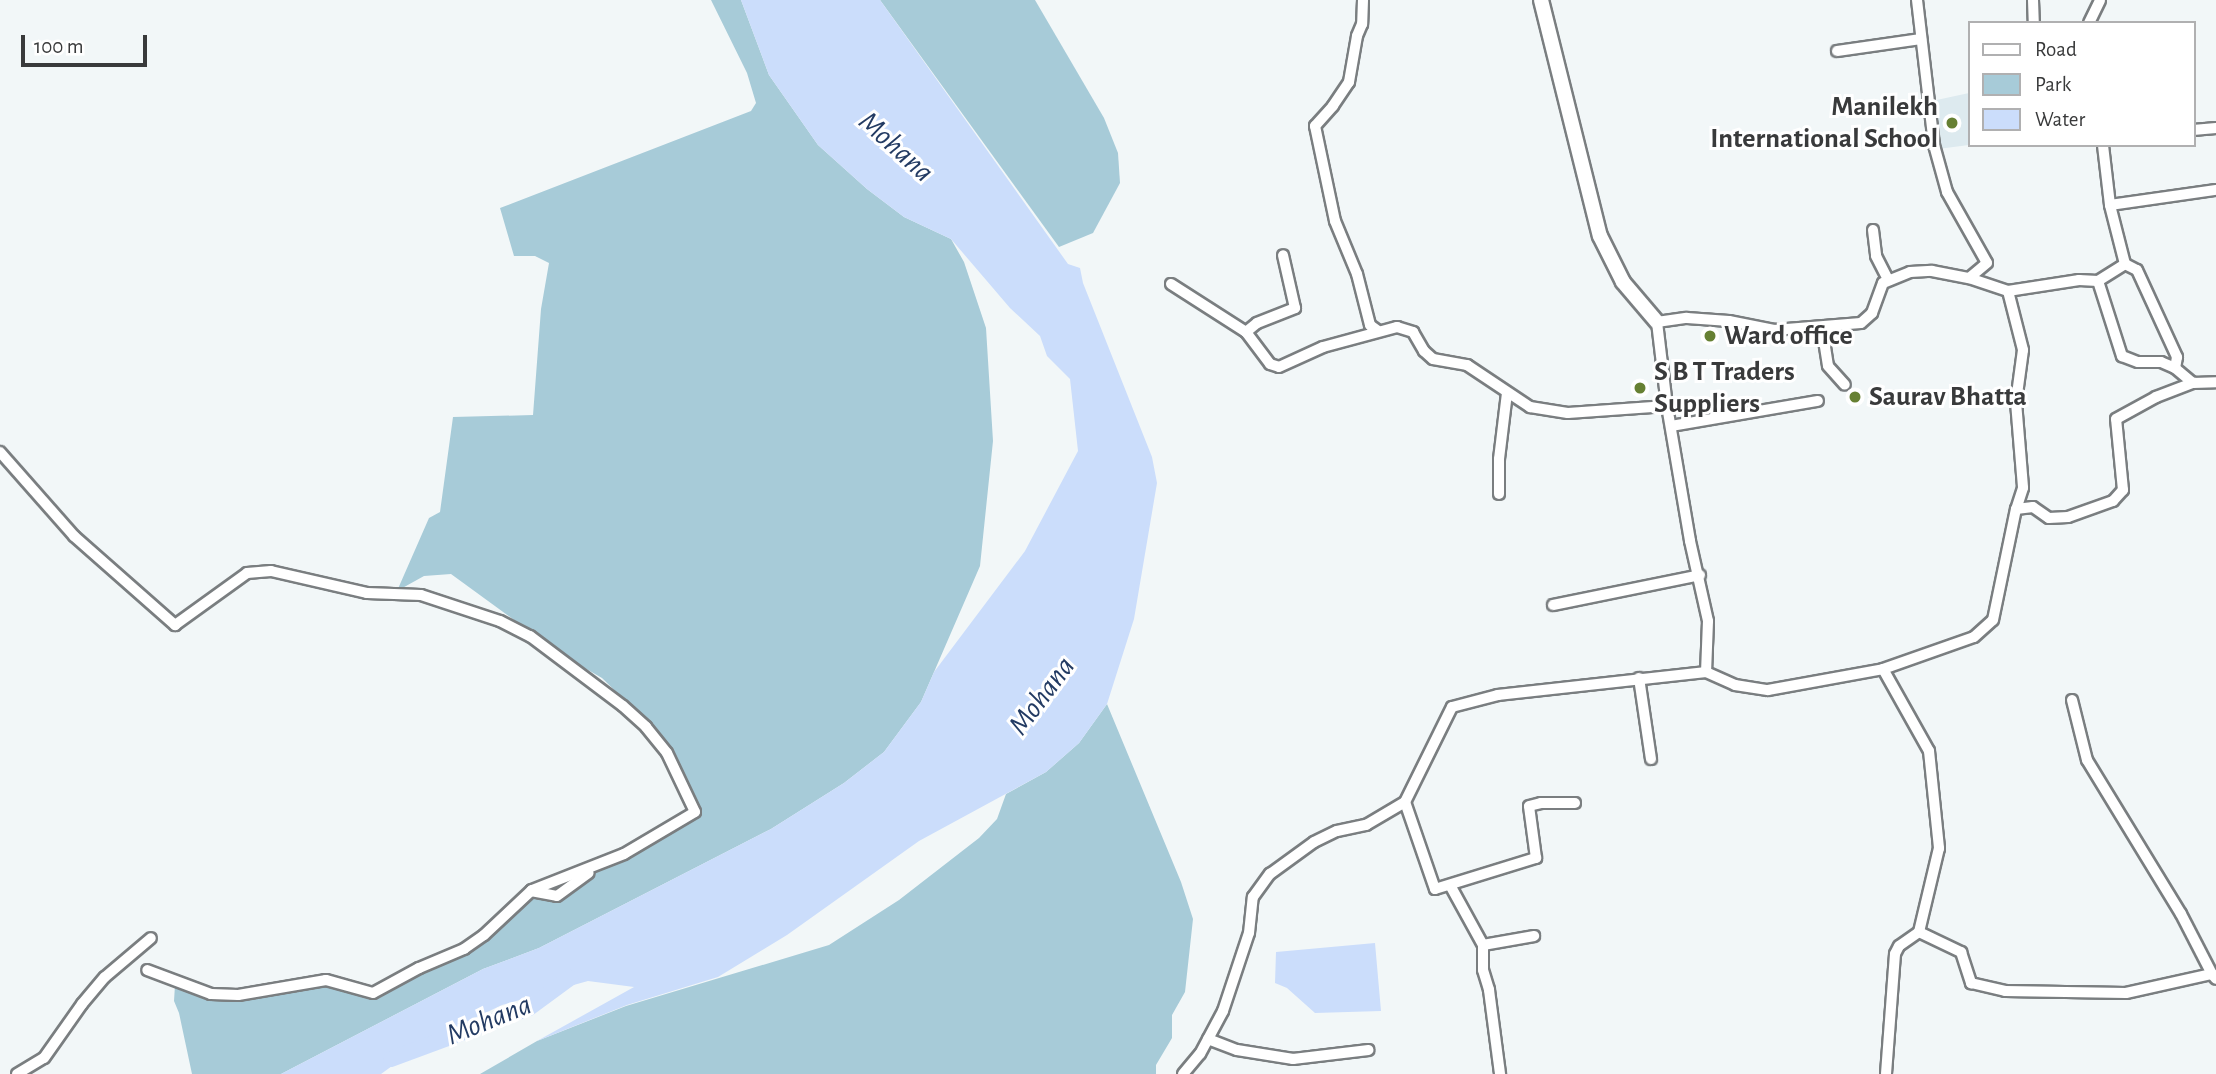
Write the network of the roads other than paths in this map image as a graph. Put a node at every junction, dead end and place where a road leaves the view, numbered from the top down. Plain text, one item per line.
1 (1363, 0) edge
2 (1541, 0) edge
3 (1917, 0) edge
4 (2033, 0) edge
5 (2100, 0) edge
6 (2034, 21) edge
7 (2090, 21) edge
8 (1921, 39) junction
9 (1837, 51) dead end
10 (2216, 128) edge
11 (2195, 130) edge
12 (2103, 147) edge
13 (2216, 190) edge
14 (2110, 205) junction
15 (1873, 230) dead end
16 (1283, 255) dead end
17 (2125, 264) junction
18 (1969, 278) junction
19 (1888, 280) junction
20 (2098, 281) junction
21 (1171, 284) dead end
22 (2008, 291) junction
23 (1657, 322) junction
24 (1822, 328) junction
25 (1377, 330) junction
26 (1246, 332) junction
27 (2175, 368) junction
28 (2216, 382) edge
29 (2193, 383) junction
30 (1845, 385) dead end
31 (1507, 393) junction
32 (1818, 401) dead end
33 (1668, 406) junction
34 (1671, 426) junction
35 (0, 452) edge
36 (1500, 494) dead end
37 (2016, 509) junction
38 (1700, 575) junction
39 (1553, 605) dead end
40 (1883, 669) junction
41 (1706, 671) junction
42 (1639, 678) junction
43 (2072, 700) dead end
44 (1651, 760) dead end
45 (1405, 802) junction
46 (1575, 803) dead end
47 (1450, 885) junction
48 (1919, 932) junction
49 (1534, 936) dead end
50 (151, 938) dead end
51 (1483, 945) junction
52 (147, 970) dead end
53 (2214, 977) edge
54 (1208, 1040) junction
55 (1368, 1051) dead end
56 (17, 1074) edge
57 (1183, 1074) edge
58 (1500, 1074) edge
59 (1886, 1074) edge

1 - 25 street
2 - 23 main road
3 - 8 street
4 - 6 street
5 - 7 street
8 - 9 street
8 - 18 street
10 - 11 street
12 - 14 street
13 - 14 street
14 - 17 street
15 - 19 street
16 - 26 street
17 - 20 street
17 - 27 street
18 - 19 street
18 - 22 street
19 - 24 street
20 - 22 street
20 - 27 street
21 - 26 street
22 - 37 street
23 - 24 street
23 - 33 street
24 - 30 street
25 - 26 street
25 - 31 street
27 - 29 street
28 - 29 street
29 - 37 street
31 - 33 street
31 - 36 street
32 - 34 street
33 - 34 street
34 - 38 street
35 - 52 street
37 - 40 street
38 - 39 street
38 - 41 street
40 - 41 street
40 - 48 street
41 - 42 street
42 - 44 street
42 - 45 street
43 - 53 street
45 - 47 street
45 - 54 street
46 - 47 street
47 - 51 street
48 - 53 street
48 - 59 street
49 - 51 street
50 - 56 street
51 - 58 street
54 - 55 street
54 - 57 street

